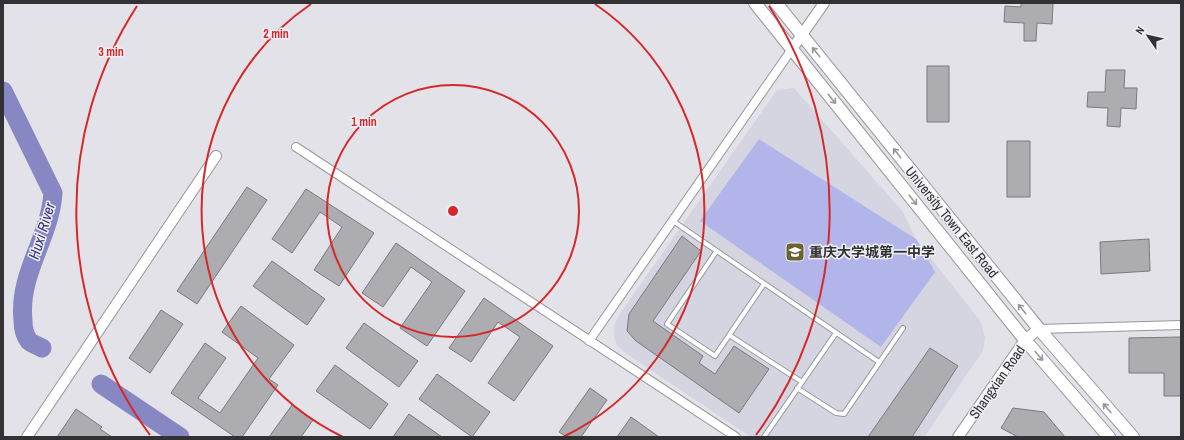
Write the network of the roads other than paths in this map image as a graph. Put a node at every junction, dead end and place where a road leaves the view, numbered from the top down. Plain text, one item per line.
1 (755, 3) edge
2 (776, 3) edge
3 (824, 3) edge
4 (802, 34) junction
5 (792, 49) junction
6 (296, 147) dead end
7 (216, 156) dead end
8 (672, 221) junction
9 (716, 252) junction
10 (764, 284) junction
11 (1181, 325) edge
12 (903, 328) dead end
13 (1038, 329) junction
14 (836, 333) junction
15 (729, 335) junction
16 (589, 340) junction
17 (1025, 340) junction
18 (879, 362) junction
19 (802, 382) junction
20 (798, 388) junction
21 (27, 437) edge
22 (736, 437) edge
23 (764, 437) edge
24 (958, 437) edge
25 (1109, 437) edge
26 (1133, 437) edge

1 - 5 main road, University Town East Road
2 - 4 main road, University Town East Road
3 - 4 street
4 - 5 street
13 -> 4 main road, University Town East Road
5 - 8 street
5 -> 17 main road, University Town East Road
6 - 16 street
7 - 21 street
8 - 9 lane
8 - 16 street
9 - 10 lane
9 - 15 lane
10 - 14 lane
10 - 15 lane
11 - 13 street
12 - 18 lane
13 - 17 street, Shangxian Road
26 -> 13 main road, University Town East Road
14 - 18 lane
14 - 19 lane
15 - 19 lane
16 - 22 street
17 - 24 street, Shangxian Road
17 -> 25 main road, University Town East Road
18 - 20 lane
19 - 20 lane
20 - 23 lane

